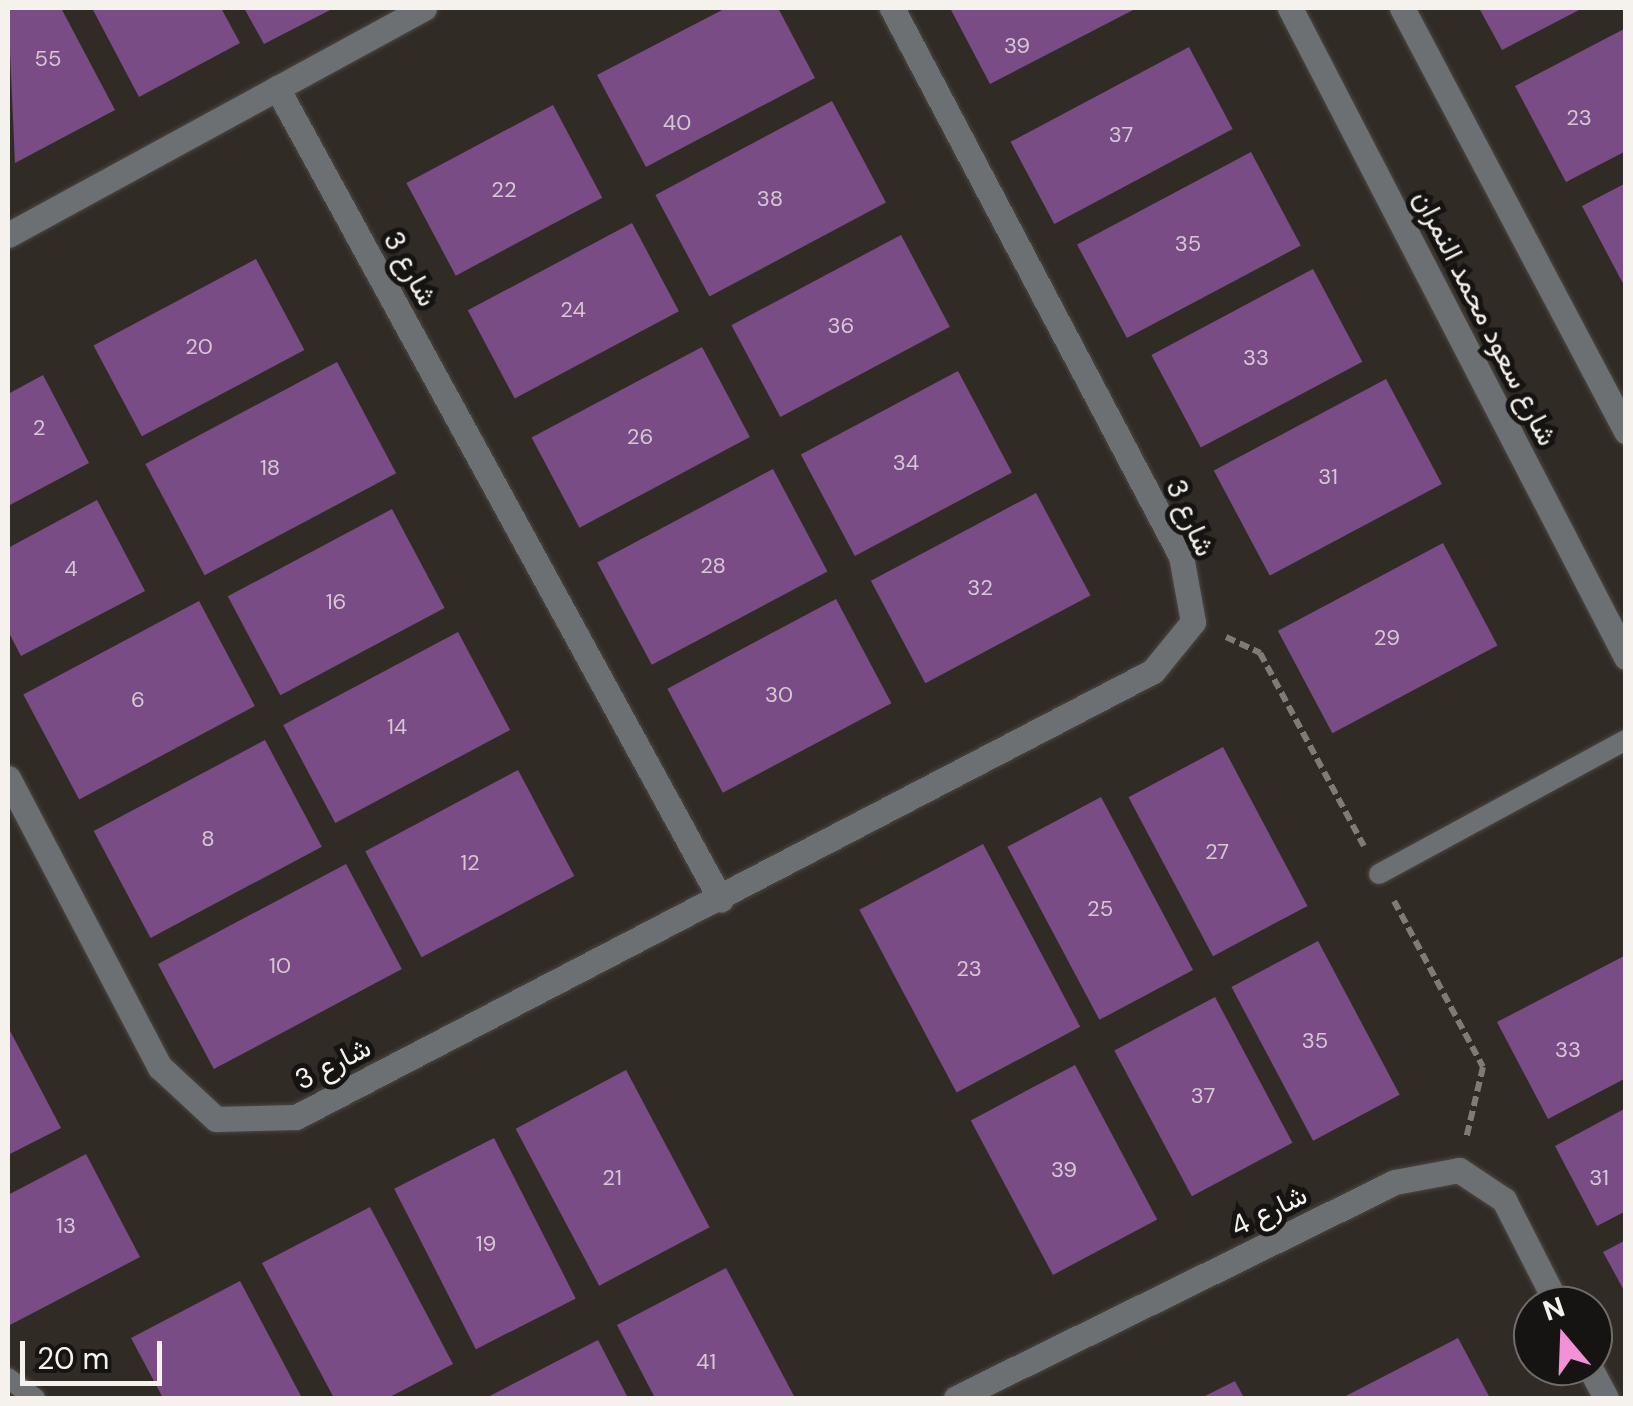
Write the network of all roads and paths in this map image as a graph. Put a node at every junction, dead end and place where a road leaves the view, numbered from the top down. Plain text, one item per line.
1 (424, 8) edge
2 (892, 8) edge
3 (1290, 8) edge
4 (1402, 8) edge
5 (276, 88) junction
6 (8, 235) edge
7 (1626, 432) edge
8 (1626, 657) edge
9 (1626, 740) edge
10 (8, 778) edge
11 (1379, 874) dead end
12 (722, 900) junction
13 (1548, 1286) edge
14 (8, 1378) edge
15 (35, 1398) edge
16 (956, 1398) edge

1 - 5 street
2 - 12 street, شارع 3
3 - 8 street, شارع سعود محمد النمران
4 - 7 street
5 - 6 street
5 - 12 street, شارع 3
9 - 11 lane
10 - 12 street, شارع 3
13 - 16 street, شارع 4
14 - 15 lane

